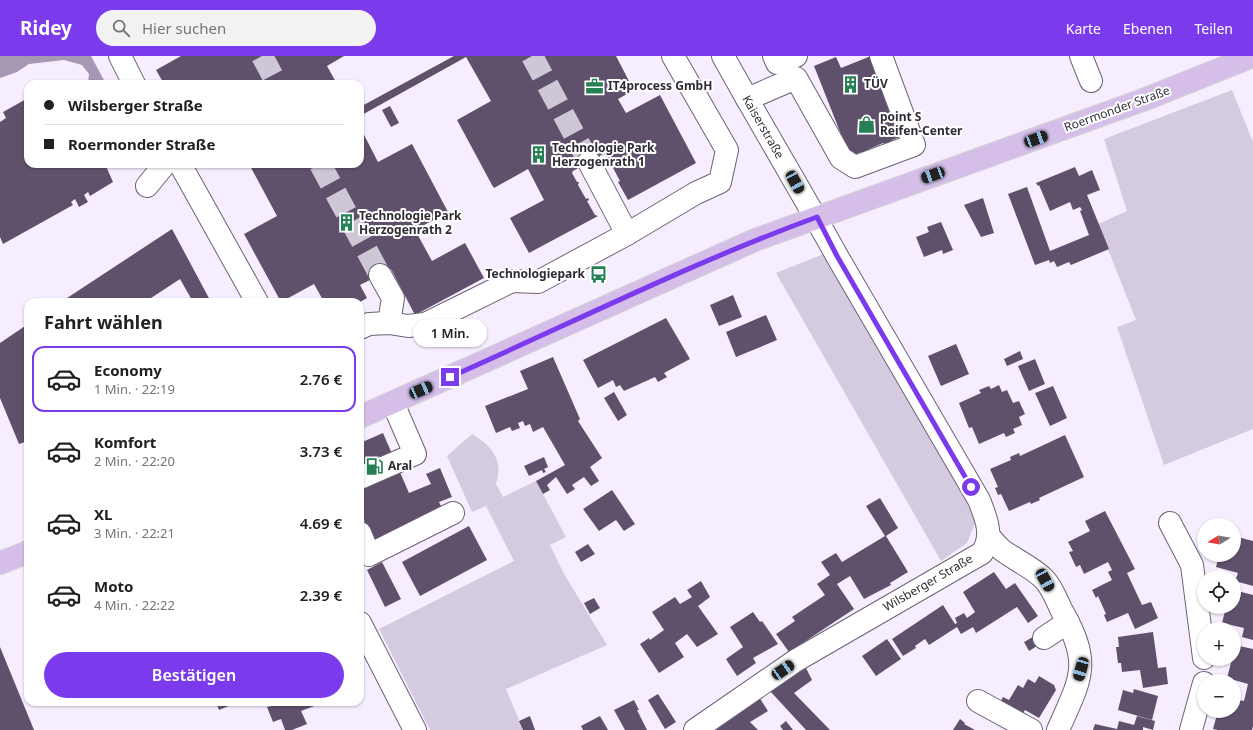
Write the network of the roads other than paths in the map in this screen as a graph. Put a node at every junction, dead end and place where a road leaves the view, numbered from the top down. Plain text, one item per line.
1 (120, 56) edge
2 (673, 56) edge
3 (724, 56) edge
4 (880, 56) edge
5 (1081, 56) edge
6 (1253, 56) edge
7 (132, 80) edge
8 (1091, 81) dead end
9 (747, 99) junction
10 (589, 162) tunnel mouth
11 (162, 168) edge
12 (182, 168) edge
13 (147, 186) dead end
14 (817, 217) junction
15 (627, 234) junction
16 (380, 275) tunnel mouth
17 (255, 298) edge
18 (390, 323) junction
19 (364, 326) edge
20 (393, 403) junction
21 (364, 415) edge
22 (364, 476) edge
23 (453, 513) dead end
24 (1170, 523) dead end
25 (364, 542) edge
26 (995, 543) junction
27 (24, 554) edge
28 (0, 563) edge
29 (1068, 622) junction
30 (1199, 622) edge
31 (364, 631) edge
32 (1044, 638) dead end
33 (978, 701) dead end
34 (1197, 708) edge
35 (415, 730) edge
36 (695, 730) edge
37 (1031, 730) edge
38 (1058, 730) edge
39 (1191, 730) edge

1 - 7 street
2 - 15 street
3 - 9 street, Kaiserstraße
4 - 9 street
5 - 8 street
6 - 14 main road, Roermonder Straße
9 - 14 street, Kaiserstraße
10 - 15 street
11 - 13 street
12 - 17 street
14 - 20 main road, Roermonder Straße
14 - 26 street
15 - 18 street
16 - 18 street
18 - 19 street
20 - 21 main road, Roermonder Straße
20 - 22 street
23 - 25 street
24 - 30 street
26 - 29 street
26 - 36 street, Wilsberger Straße
27 - 28 main road
29 - 32 street
29 - 38 street
31 - 35 street
33 - 37 street
34 - 39 street

